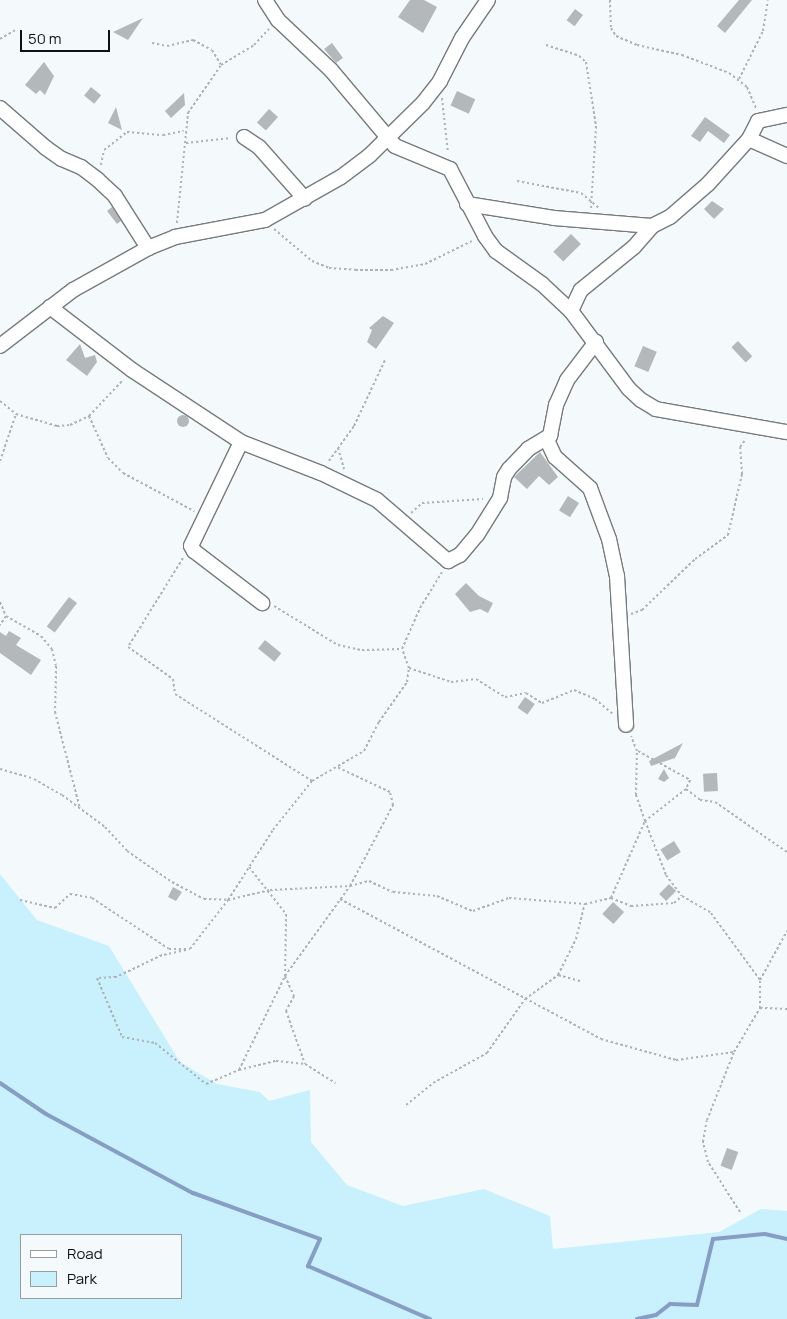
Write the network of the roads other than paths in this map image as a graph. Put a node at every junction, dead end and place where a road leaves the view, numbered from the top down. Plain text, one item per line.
1 (265, 0) edge
2 (488, 0) edge
3 (0, 108) edge
4 (787, 115) edge
5 (244, 137) road end
6 (388, 137) junction
7 (749, 139) junction
8 (787, 156) edge
9 (305, 198) junction
10 (467, 204) junction
11 (652, 226) junction
12 (148, 248) junction
13 (50, 307) junction
14 (571, 311) junction
15 (596, 342) junction
16 (0, 346) edge
17 (787, 432) edge
18 (547, 440) junction
19 (241, 442) junction
20 (262, 603) road end
21 (626, 725) road end

1 - 6 street
2 - 6 street
3 - 12 street
4 - 7 street
5 - 9 street
6 - 9 street
6 - 10 street
7 - 8 street
7 - 11 street
9 - 12 street
10 - 11 street
10 - 14 street
11 - 14 street
12 - 13 street
13 - 16 street
13 - 19 street
14 - 15 street
15 - 17 street
15 - 18 street
18 - 19 street
18 - 21 street
19 - 20 street

